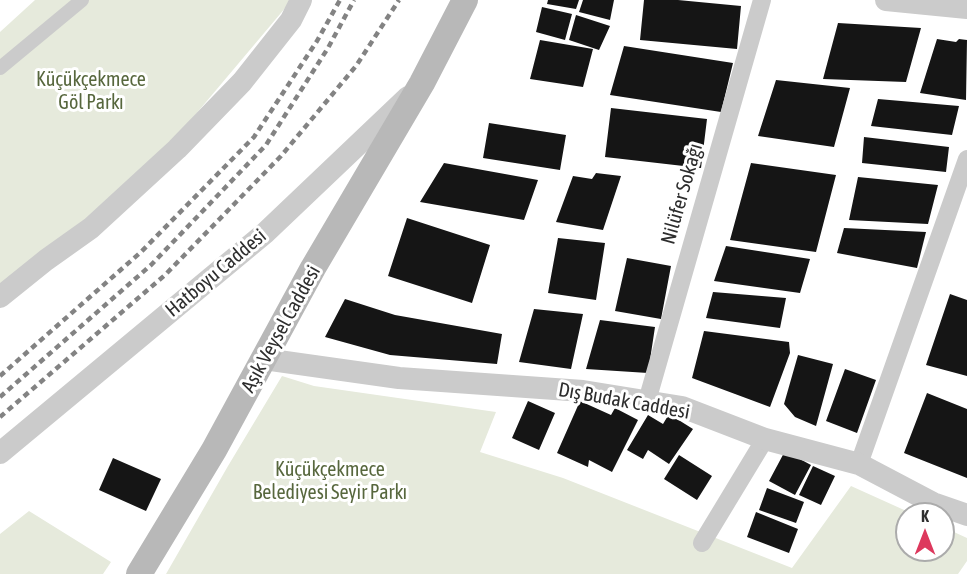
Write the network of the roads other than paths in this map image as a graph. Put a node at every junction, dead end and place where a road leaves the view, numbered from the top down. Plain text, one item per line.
1 (82, 0) edge
2 (301, 0) edge
3 (465, 0) edge
4 (762, 0) edge
5 (885, 0) edge
6 (967, 8) edge
7 (0, 68) edge
8 (422, 83) junction
9 (967, 159) edge
10 (0, 297) edge
11 (264, 359) junction
12 (646, 401) junction
13 (765, 439) junction
14 (0, 453) edge
15 (859, 464) junction
16 (967, 515) edge
17 (702, 543) dead end
18 (139, 574) edge

1 - 7 street
2 - 10 street
3 - 8 main road, Aşık Veysel Caddesi
4 - 12 street, Nilüfer Sokağı
5 - 6 street
8 - 11 main road, Aşık Veysel Caddesi
8 - 14 street, Hatboyu Caddesi
9 - 15 street
11 - 12 street, Dış Budak Caddesi
11 - 18 main road, Aşık Veysel Caddesi
12 - 13 street, Dış Budak Caddesi
13 - 15 street, Dış Budak Caddesi
13 - 17 street
15 - 16 street, Dış Budak Caddesi

